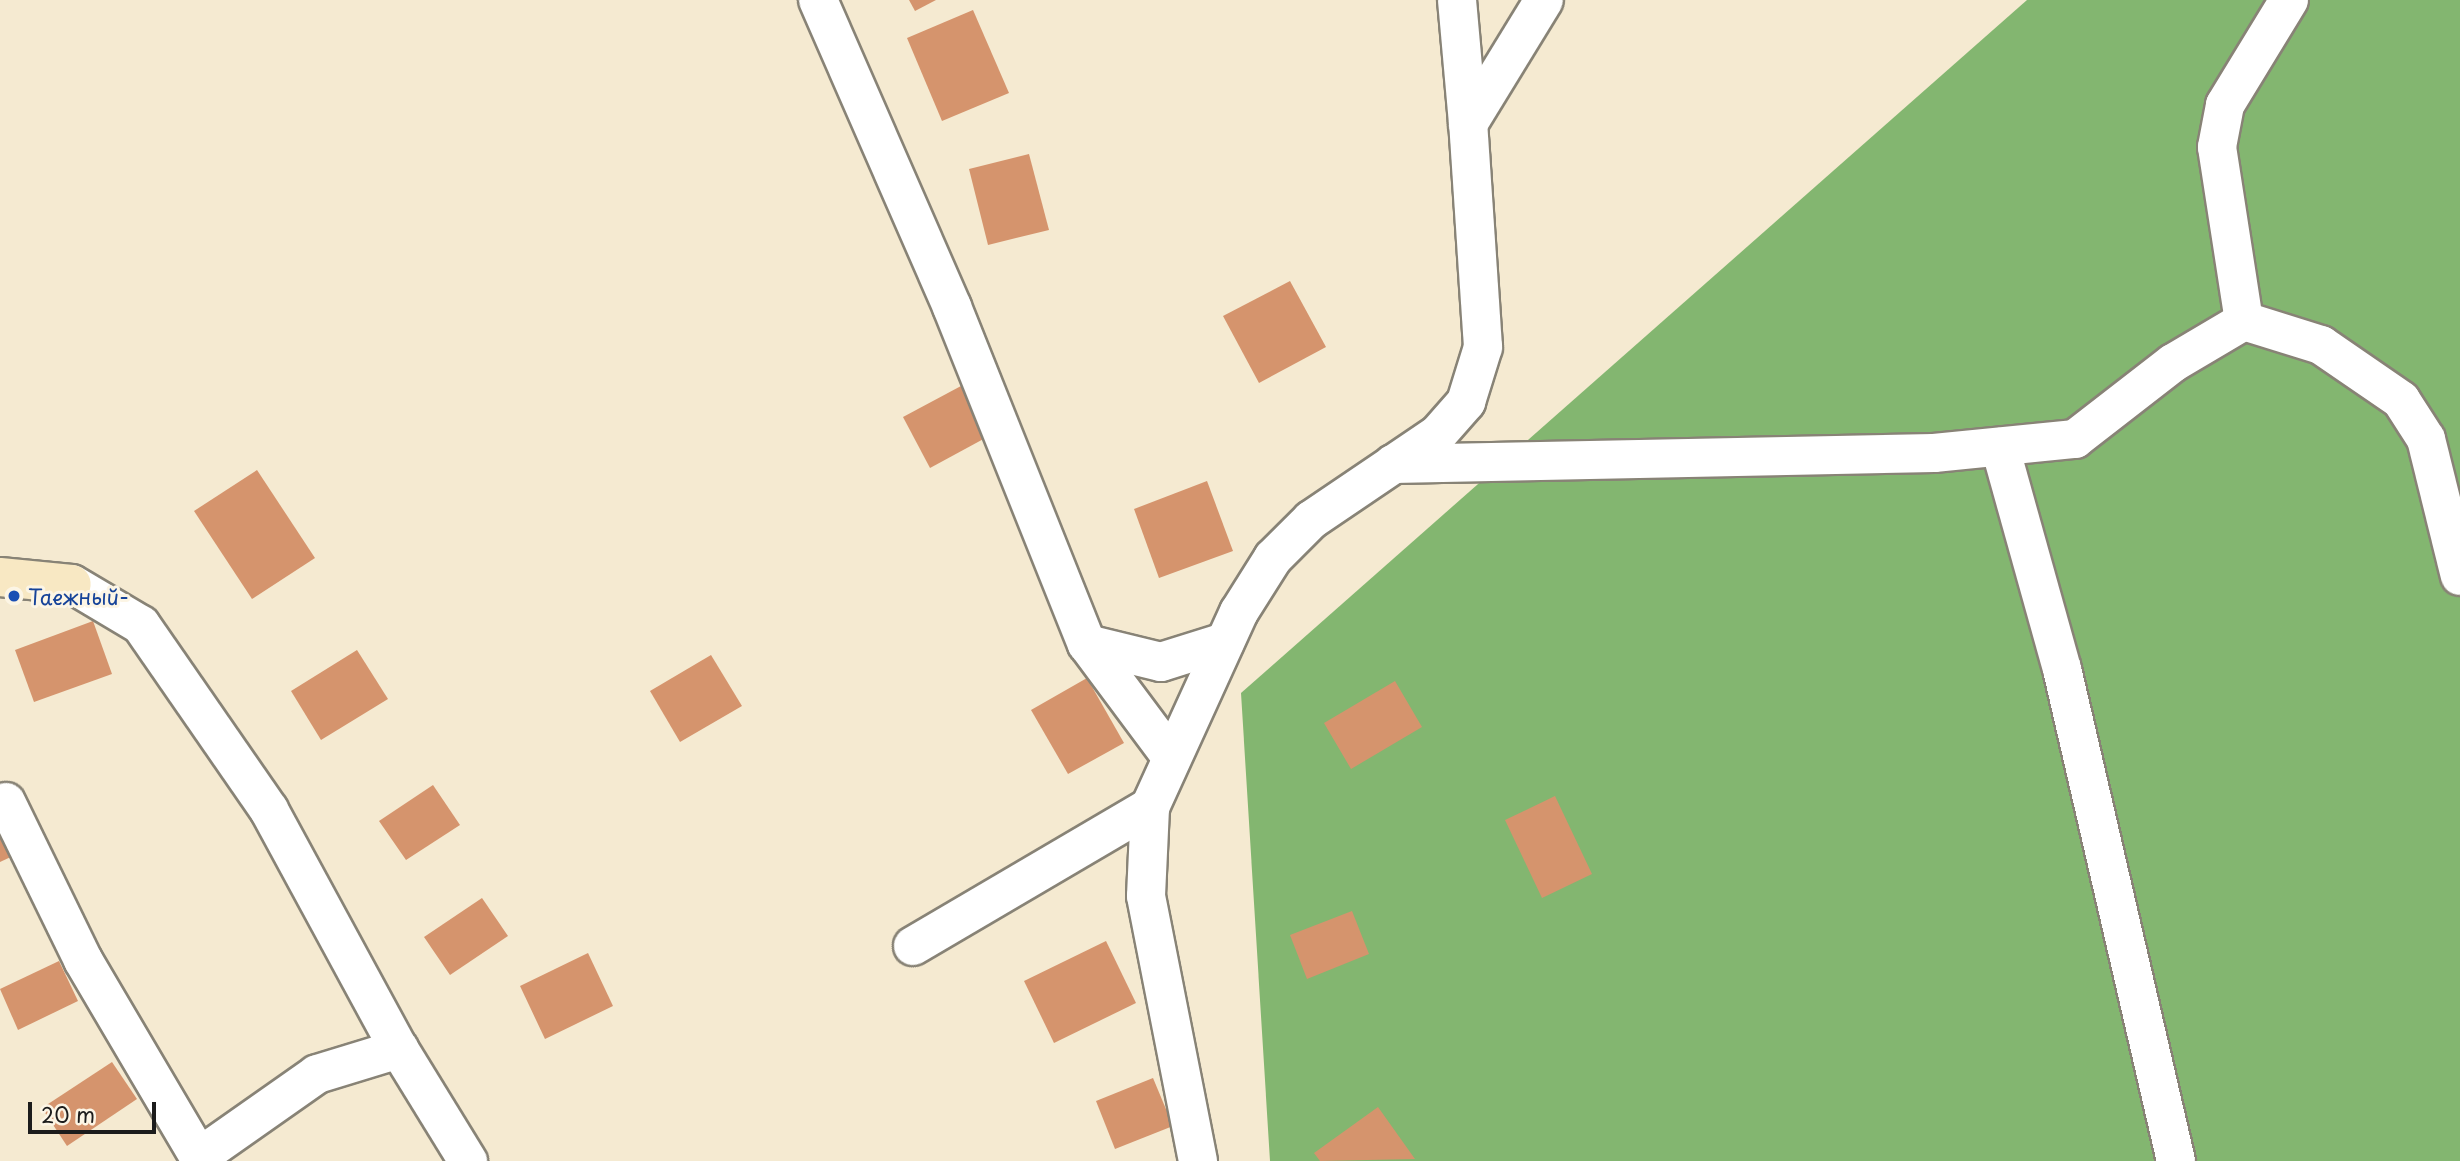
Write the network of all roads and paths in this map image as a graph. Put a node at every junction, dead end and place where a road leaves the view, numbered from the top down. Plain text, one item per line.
1 (818, 0) edge
2 (1457, 0) edge
3 (1544, 0) edge
4 (2289, 0) edge
5 (1468, 124) junction
6 (2244, 321) junction
7 (2000, 447) junction
8 (1393, 464) junction
9 (2460, 576) edge
10 (0, 577) edge
11 (1225, 642) junction
12 (1087, 644) junction
13 (1172, 758) junction
14 (6, 802) dead end
15 (1150, 807) junction
16 (913, 946) dead end
17 (399, 1049) junction
18 (196, 1159) edge
19 (468, 1161) edge
20 (1198, 1161) edge
21 (2176, 1161) edge

1 - 12 street
2 - 5 street
3 - 5 street
4 - 6 street
5 - 8 street
6 - 7 street
6 - 9 street
7 - 8 street
7 - 21 street
8 - 11 street
10 - 17 street
11 - 12 street
11 - 13 street
12 - 13 street
13 - 15 street
14 - 18 street
15 - 16 street
15 - 20 street
17 - 18 street
17 - 19 street

